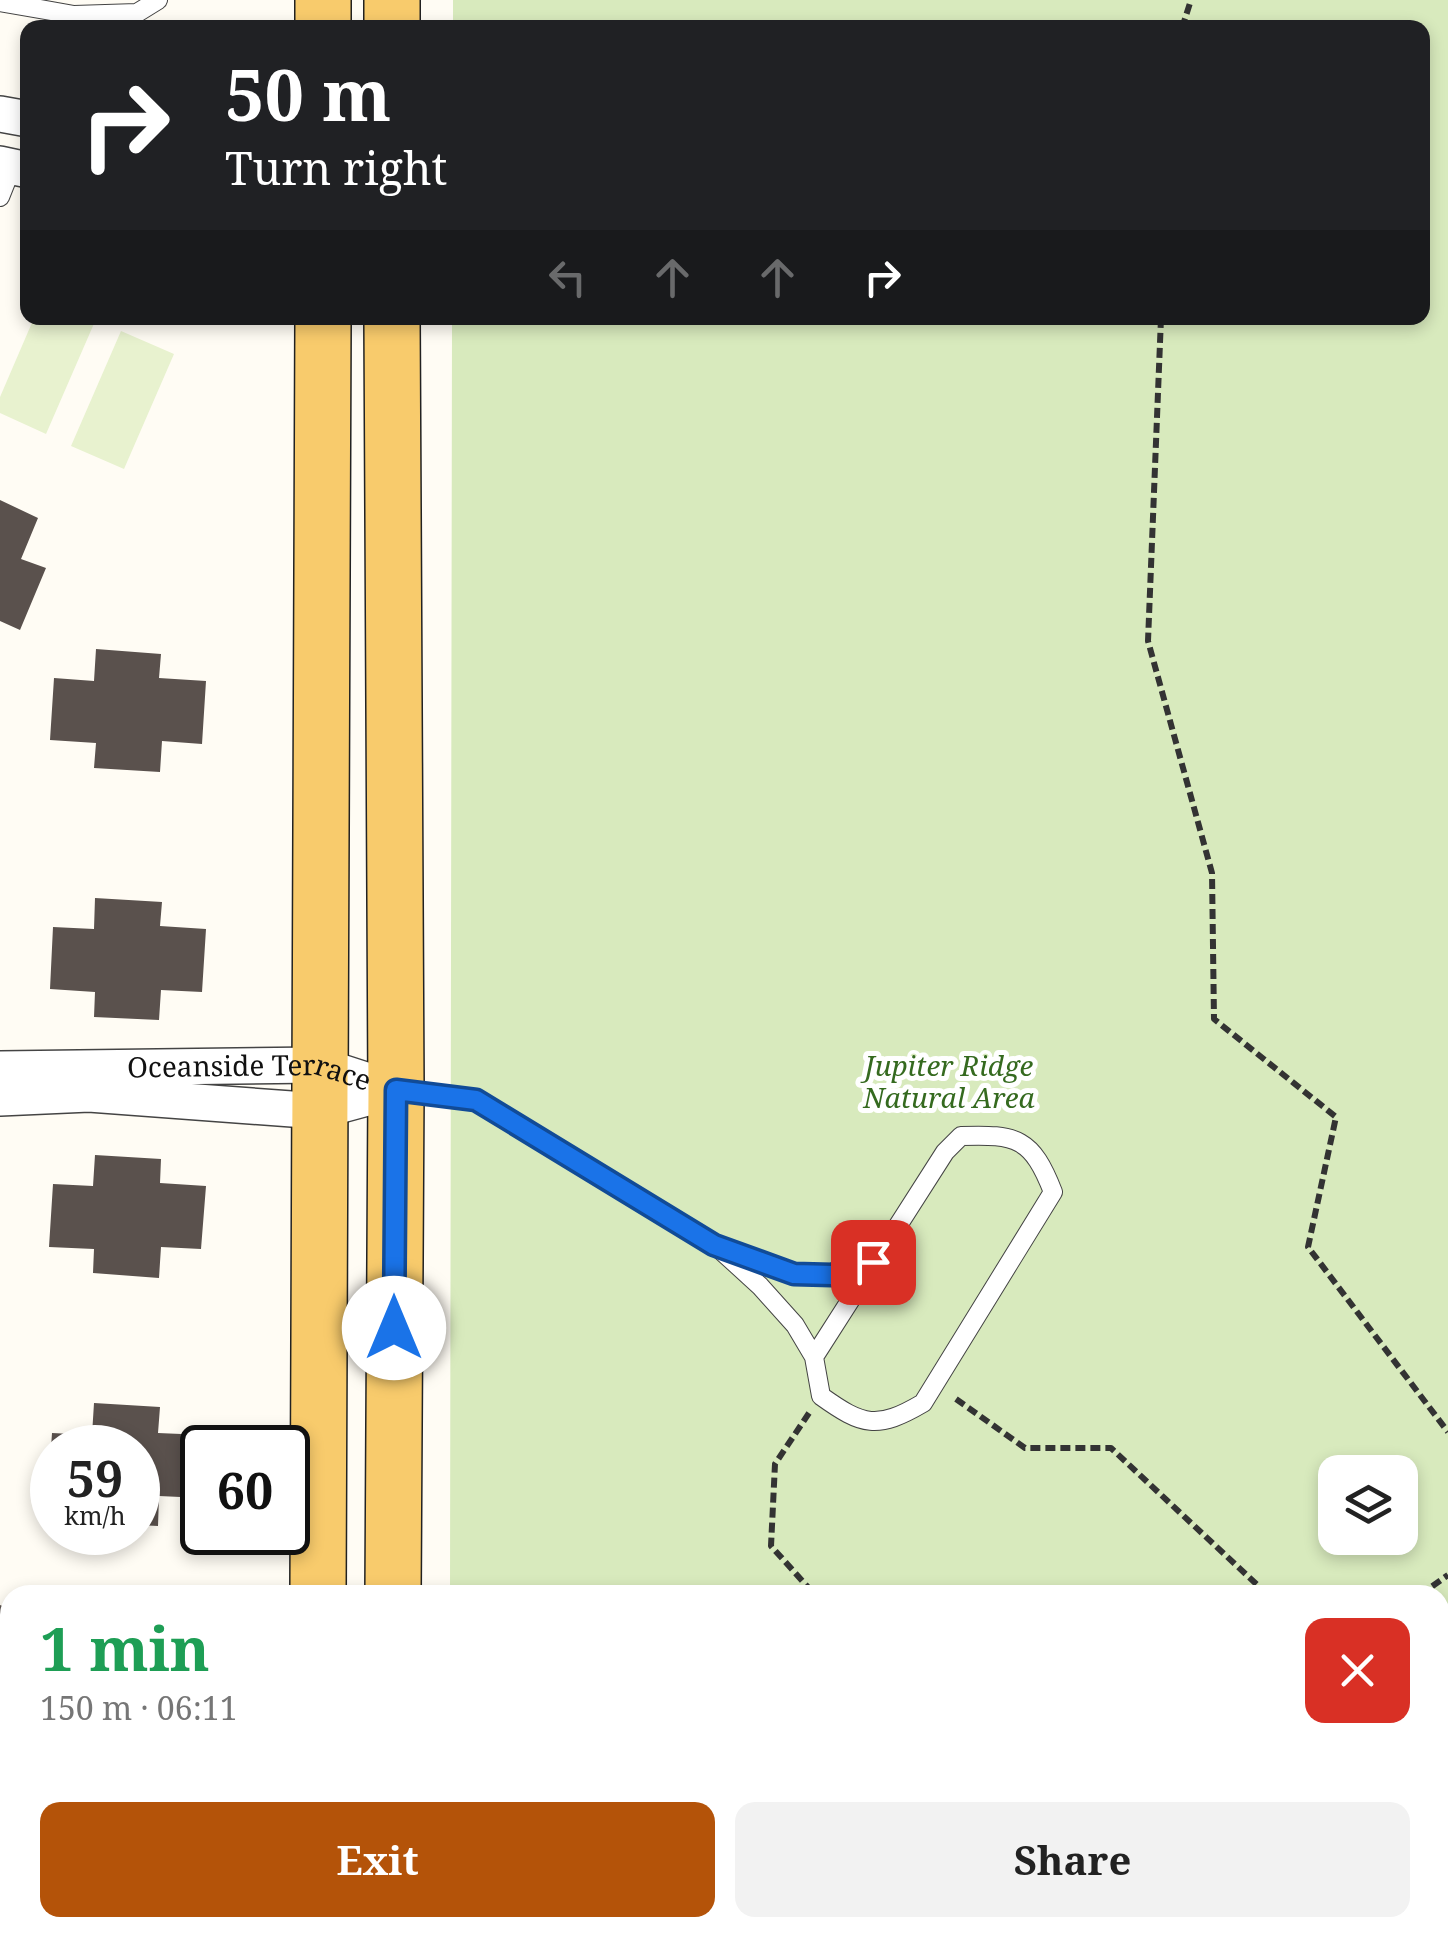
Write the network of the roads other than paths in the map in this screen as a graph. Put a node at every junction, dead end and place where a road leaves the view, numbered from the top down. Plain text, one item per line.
1 (158, 0) edge
2 (0, 2) edge
3 (81, 14) edge
4 (323, 325) edge
5 (392, 325) edge
6 (0, 1069) edge
7 (319, 1088) junction
8 (396, 1090) junction
9 (0, 1098) edge
10 (714, 1245) junction
11 (873, 1262) junction
12 (814, 1357) junction
13 (318, 1585) edge
14 (393, 1585) edge

1 - 3 lane
2 - 3 lane
4 - 7 main road
5 - 8 main road
6 - 7 street, Oceanside Terrace
7 - 8 street, Oceanside Terrace
7 - 9 street, Oceanside Terrace
7 - 13 main road
8 - 10 lane
8 - 14 main road
10 - 11 lane
10 - 12 lane
11 - 12 lane
11 - 12 lane

